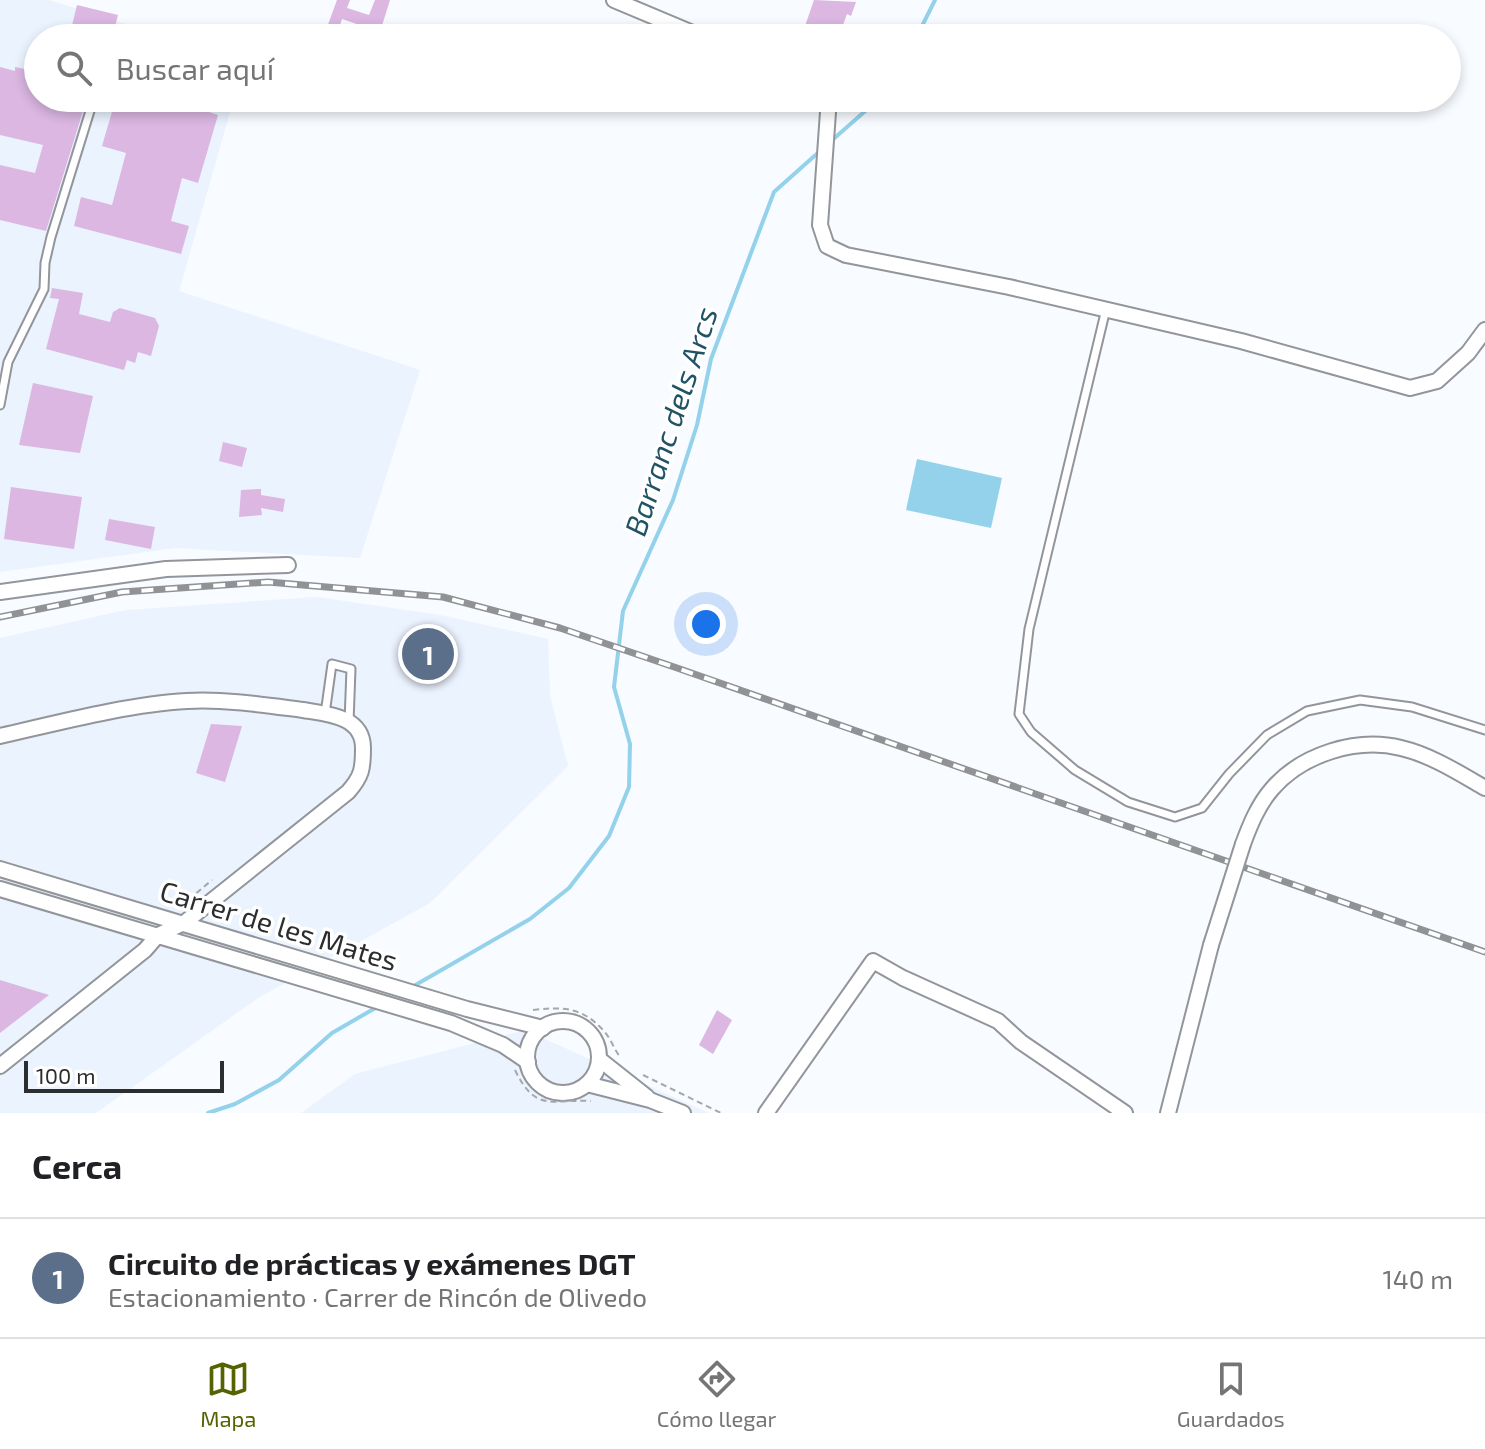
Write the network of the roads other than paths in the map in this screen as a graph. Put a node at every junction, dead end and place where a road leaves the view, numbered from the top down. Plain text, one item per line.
1 (614, 0) edge
2 (671, 24) edge
3 (90, 112) edge
4 (828, 112) edge
5 (1106, 309) junction
6 (1485, 330) edge
7 (1479, 347) edge
8 (0, 405) edge
9 (288, 565) dead end
10 (0, 592) edge
11 (325, 714) junction
12 (349, 722) junction
13 (1485, 730) edge
14 (0, 736) edge
15 (1485, 788) edge
16 (0, 869) edge
17 (0, 889) edge
18 (181, 916) junction
19 (158, 935) junction
20 (543, 1028) junction
21 (599, 1059) junction
22 (528, 1062) junction
23 (0, 1066) edge
24 (587, 1084) junction
25 (650, 1100) junction
26 (683, 1113) edge
27 (766, 1113) edge
28 (1125, 1113) edge
29 (1168, 1113) edge

1 - 2 street
3 - 8 lane
4 - 5 street
5 - 7 street
5 - 13 lane
6 - 7 street
9 - 10 street
11 - 12 street
11 - 12 lane
11 - 14 street
12 - 18 street
15 - 29 street, bridge
16 - 18 street, Carrer de les Mates
17 - 19 street, Carrer de les Mates
18 - 19 street
18 - 20 street, Carrer de les Mates
19 - 22 street, Carrer de les Mates
19 - 23 street
20 - 21 street
20 - 22 street
21 - 24 street
21 - 25 street
22 - 24 street
24 - 25 street
25 - 26 street
27 - 28 street

